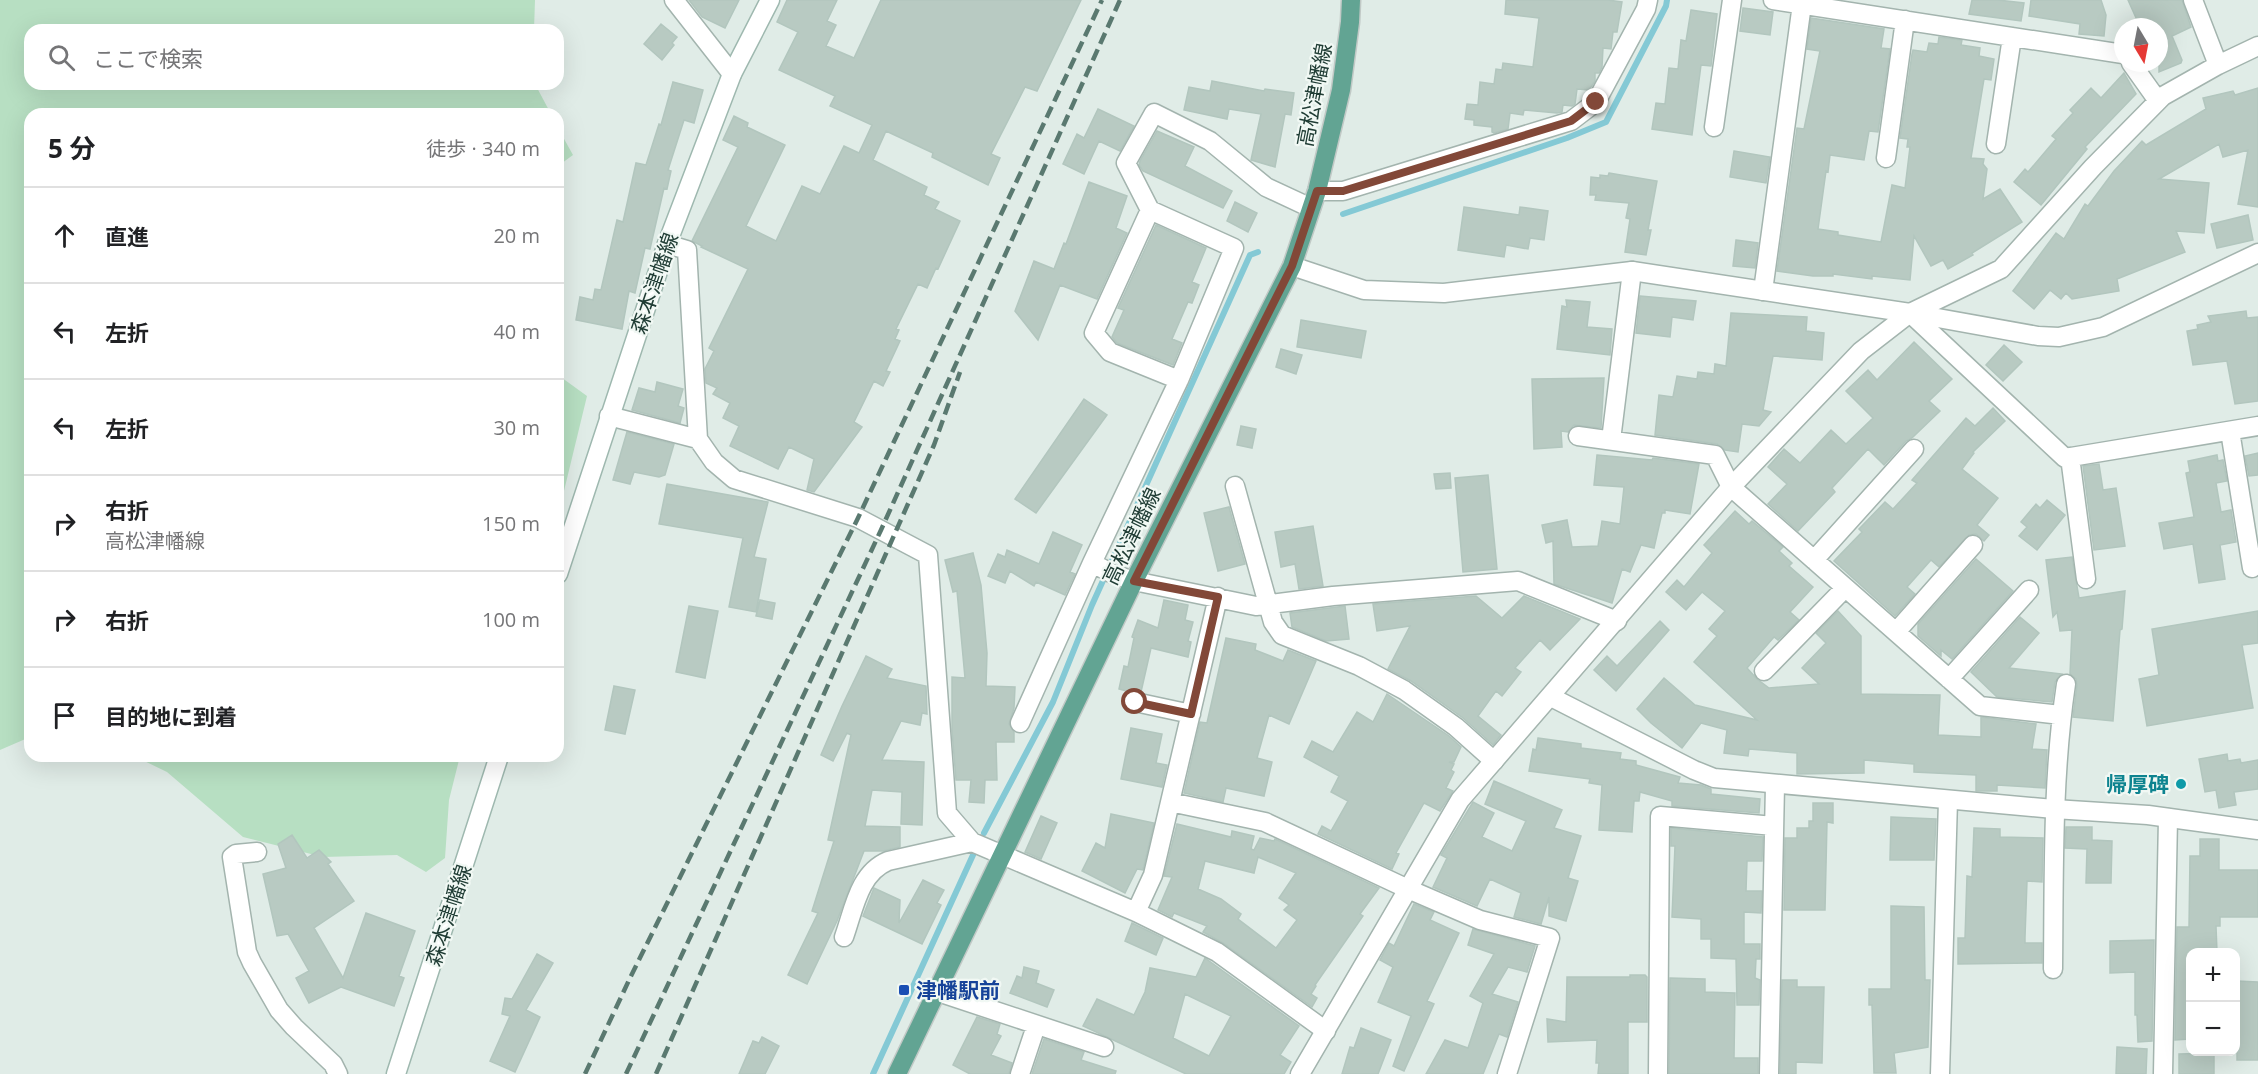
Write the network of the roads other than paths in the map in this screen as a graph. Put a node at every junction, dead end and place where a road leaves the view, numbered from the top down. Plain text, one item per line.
1 (674, 0) edge
2 (770, 0) edge
3 (1351, 0) edge
4 (1648, 0) edge
5 (1731, 0) edge
6 (1773, 0) edge
7 (2193, 0) edge
8 (1802, 4) junction
9 (1905, 20) junction
10 (2012, 36) junction
11 (2258, 46) edge
12 (2114, 53) edge
13 (2218, 65) junction
14 (2137, 72) edge
15 (732, 74) junction
16 (2158, 101) junction
17 (1714, 127) dead end
18 (1996, 144) dead end
19 (1886, 158) dead end
20 (1314, 200) junction
21 (1150, 210) junction
22 (667, 244) junction
23 (2258, 253) edge
24 (1292, 266) junction
25 (1632, 271) junction
26 (1763, 291) junction
27 (1910, 313) junction
28 (1179, 380) junction
29 (609, 416) junction
30 (2258, 426) edge
31 (2230, 431) junction
32 (1578, 436) dead end
33 (698, 439) junction
34 (1611, 440) junction
35 (1914, 449) dead end
36 (2070, 457) junction
37 (1235, 486) dead end
38 (1731, 487) junction
39 (1973, 545) dead end
40 (564, 555) edge
41 (1814, 560) junction
42 (2252, 568) dead end
43 (1102, 569) junction
44 (2086, 579) dead end
45 (1134, 581) junction
46 (1845, 588) junction
47 (2029, 590) dead end
48 (1218, 597) junction
49 (1269, 604) junction
50 (1617, 621) junction
51 (1896, 632) junction
52 (1764, 671) dead end
53 (1949, 679) junction
54 (2066, 684) dead end
55 (1551, 697) junction
56 (1135, 702) dead end
57 (1191, 714) junction
58 (2061, 715) junction
59 (1020, 723) dead end
60 (1494, 761) junction
61 (497, 762) edge
62 (1775, 784) junction
63 (1948, 800) junction
64 (1170, 802) junction
65 (2055, 809) junction
66 (2168, 818) junction
67 (1774, 826) junction
68 (2258, 830) edge
69 (972, 842) junction
70 (257, 852) dead end
71 (1002, 853) junction
72 (1408, 889) junction
73 (1136, 912) junction
74 (844, 937) dead end
75 (2053, 969) dead end
76 (935, 992) junction
77 (1036, 1026) junction
78 (1326, 1031) junction
79 (1104, 1047) dead end
80 (338, 1074) edge
81 (396, 1074) edge
82 (897, 1074) edge
83 (1020, 1074) edge
84 (1300, 1074) edge
85 (1507, 1074) edge
86 (1658, 1074) edge
87 (1769, 1074) edge
88 (1940, 1074) edge
89 (2163, 1074) edge

1 - 15 street
2 - 15 street, 森本津幡線
3 - 20 main road, 高松津幡線
4 - 20 street
5 - 17 street
6 - 8 street
7 - 13 street
8 - 9 street
8 - 26 street
9 - 10 street
9 - 19 street
10 - 12 street
10 - 18 street
11 - 13 street
13 - 16 street
14 - 16 street
15 - 22 street, 森本津幡線
16 - 27 street
20 - 21 street
20 - 24 main road, 高松津幡線
21 - 28 street
21 - 28 street
22 - 29 street, 森本津幡線
22 - 33 street
23 - 27 street
24 - 25 street
24 - 45 main road, 高松津幡線
25 - 26 street
25 - 34 street
26 - 27 street
27 - 36 street
27 - 38 street
28 - 43 street
29 - 33 street
29 - 40 street, 森本津幡線
30 - 31 street
31 - 36 street
31 - 42 street
32 - 34 street
33 - 69 street
34 - 38 street
35 - 41 street
36 - 44 street
37 - 49 street
38 - 41 street
38 - 50 street
39 - 51 street
41 - 46 street
43 - 45 street
43 - 59 street
45 - 48 street
45 - 71 main road, 高松津幡線
46 - 51 street
46 - 52 street
47 - 53 street
48 - 49 street
48 - 57 street
49 - 50 street
49 - 60 street
50 - 55 street
51 - 53 street
53 - 58 street
54 - 58 street
55 - 60 street
55 - 62 street
56 - 57 street
57 - 64 street
58 - 65 street
60 - 72 street
61 - 81 street, 森本津幡線
62 - 63 street
62 - 67 street
63 - 65 street
63 - 88 street
64 - 72 street
64 - 73 street
65 - 66 street
65 - 75 street
66 - 68 street
66 - 89 street
67 - 86 street
67 - 87 street
69 - 71 street
69 - 74 street
70 - 80 street
71 - 73 street
71 - 76 main road, 高松津幡線
72 - 78 street
72 - 85 street
73 - 78 street
76 - 77 street
76 - 82 main road, 高松津幡線
77 - 79 street
77 - 83 street
78 - 84 street

